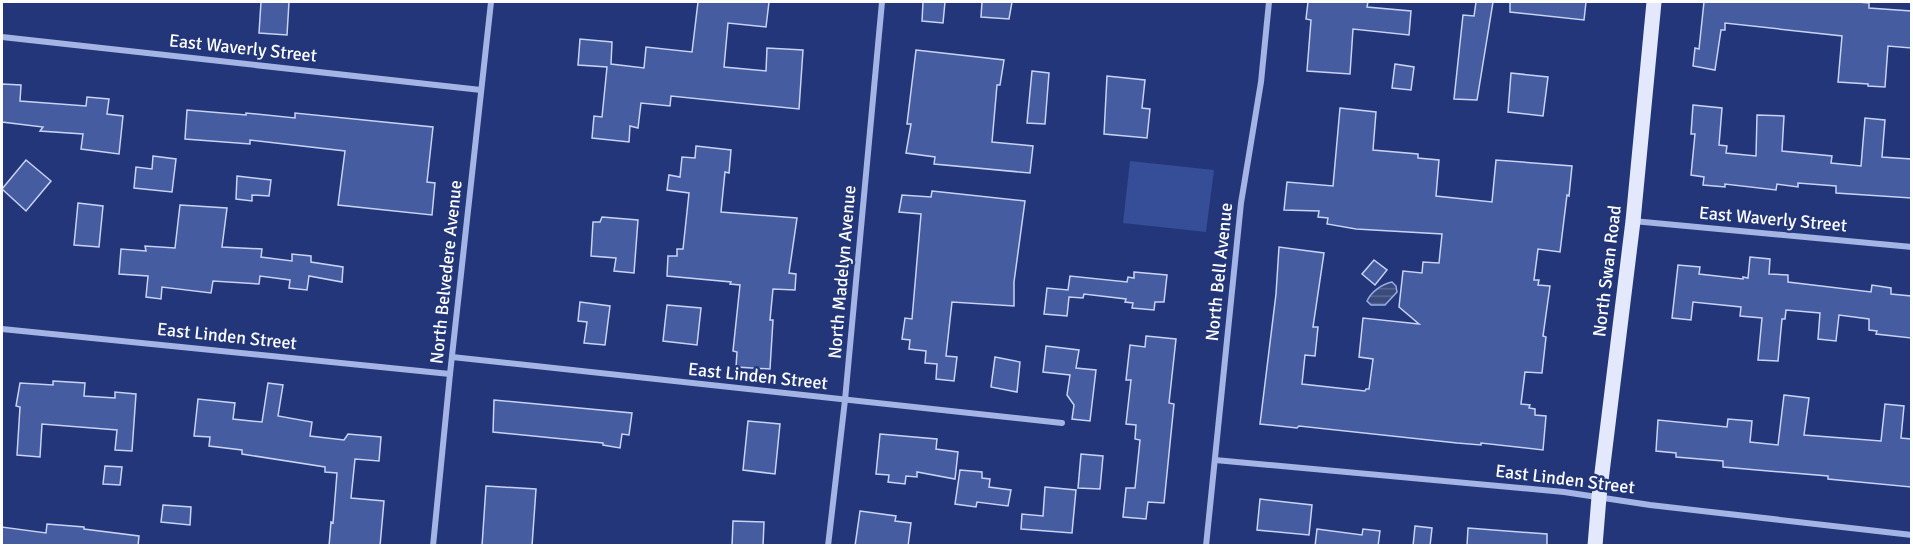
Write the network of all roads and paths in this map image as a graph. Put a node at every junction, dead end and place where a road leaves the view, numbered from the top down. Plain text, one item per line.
1 (491, 2) edge
2 (882, 2) edge
3 (1269, 2) edge
4 (1654, 2) edge
5 (2, 37) edge
6 (481, 90) junction
7 (1632, 221) junction
8 (1911, 247) edge
9 (2, 329) edge
10 (452, 357) junction
11 (450, 374) junction
12 (845, 400) junction
13 (1062, 423) dead end
14 (1215, 460) junction
15 (1599, 497) junction
16 (1911, 536) edge
17 (433, 546) edge
18 (828, 546) edge
19 (1206, 546) edge
20 (1596, 546) edge

1 - 6 street, North Belvedere Avenue
2 - 12 street, North Madelyn Avenue
3 - 14 street, North Bell Avenue
4 - 7 main road, North Swan Road
5 - 6 street, East Waverly Street
6 - 10 street, North Belvedere Avenue
7 - 8 street, East Waverly Street
7 - 15 main road, North Swan Road
9 - 11 street, East Linden Street
10 - 11 street, North Belvedere Avenue
10 - 12 street, East Linden Street
11 - 17 street, North Belvedere Avenue
12 - 13 street, East Linden Street
12 - 18 street, North Madelyn Avenue
14 - 15 street, East Linden Street
14 - 19 street, North Bell Avenue
15 - 16 street, East Linden Street
15 - 20 main road, North Swan Road

